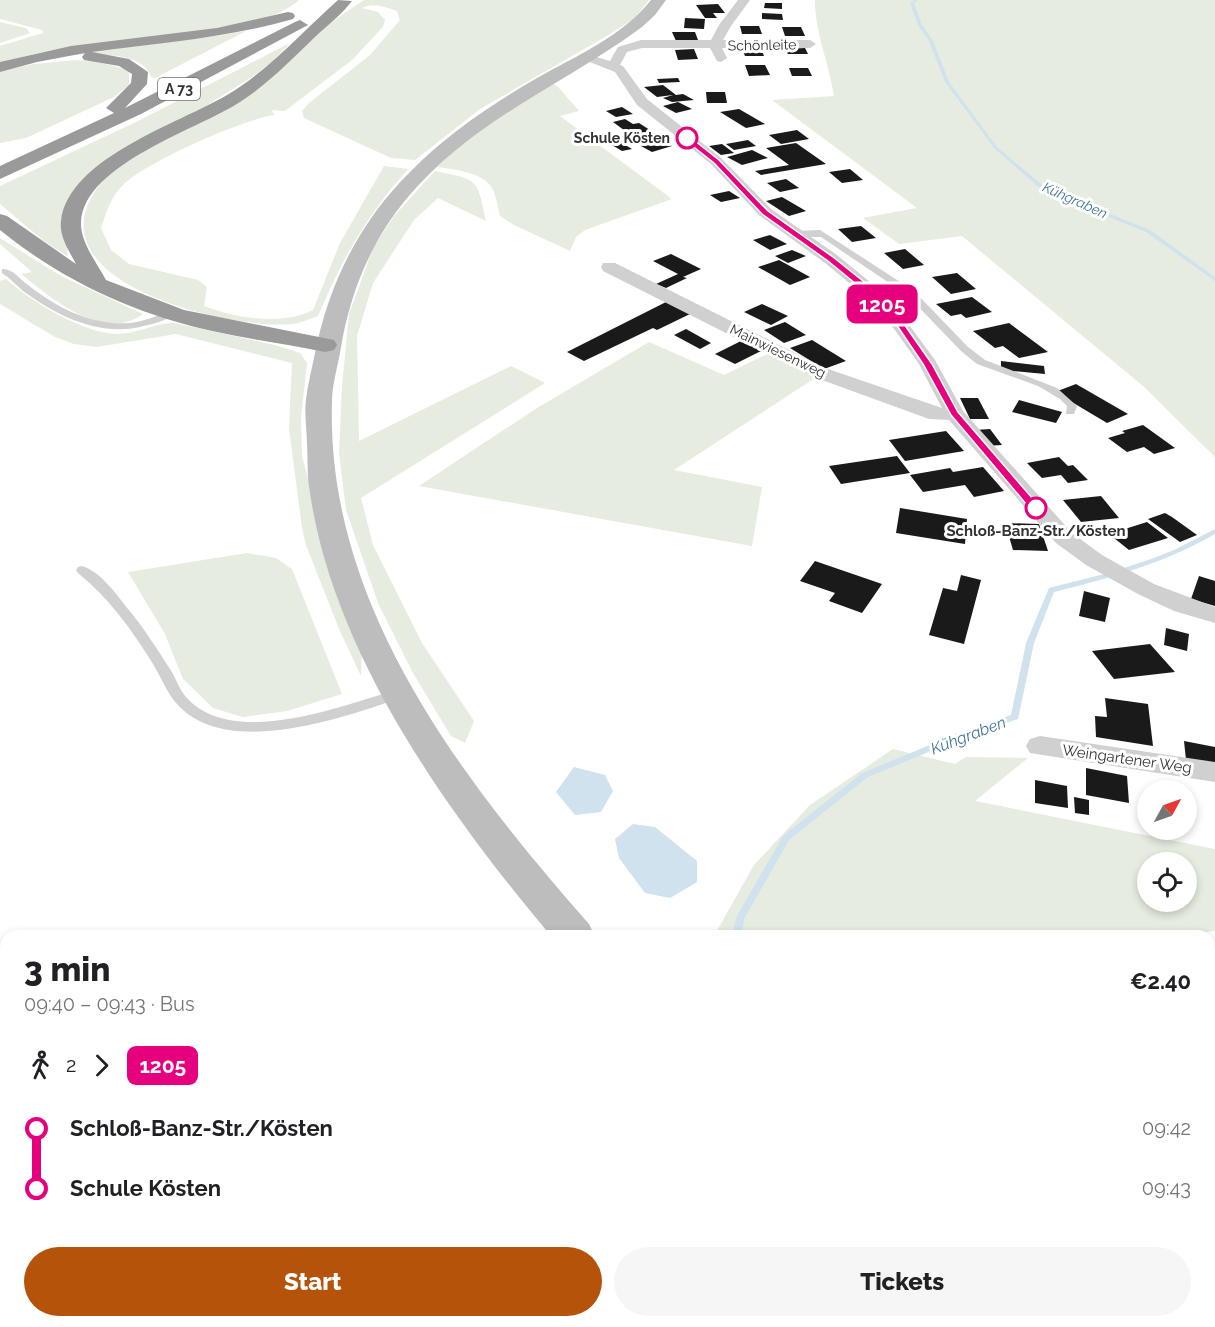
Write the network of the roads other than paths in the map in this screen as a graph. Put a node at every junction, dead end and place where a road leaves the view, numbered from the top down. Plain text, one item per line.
1 (346, 0) edge
2 (658, 0) edge
3 (744, 0) edge
4 (316, 5) edge
5 (810, 44) dead end
6 (715, 45) junction
7 (583, 57) junction
8 (731, 62) dead end
9 (607, 64) junction
10 (2, 67) edge
11 (115, 108) junction
12 (3, 167) edge
13 (2, 225) edge
14 (794, 234) junction
15 (609, 267) dead end
16 (5, 271) dead end
17 (98, 285) junction
18 (170, 314) junction
19 (325, 345) junction
20 (1070, 412) dead end
21 (954, 413) junction
22 (82, 570) dead end
23 (1215, 615) edge
24 (399, 694) junction
25 (1040, 746) dead end
26 (1215, 772) edge
27 (570, 930) edge

1 - 12 highway, A 73
1 - 17 highway
2 - 7 street
3 - 6 street, Schönleite
4 - 10 highway
4 - 11 highway, A 73
5 - 6 street, Schönleite
6 - 8 street, Schönleite
6 - 9 street, Schönleite
7 - 9 street
7 - 19 street
9 - 14 street
10 - 11 highway
11 - 12 highway, A 73
13 - 17 highway
14 - 20 lane
14 - 21 street
15 - 21 street, Mainwiesenweg
16 - 18 lane
17 - 18 highway
18 - 19 highway
19 - 24 street
21 - 23 street
22 - 24 lane
24 - 27 street
25 - 26 street, Weingartener Weg

